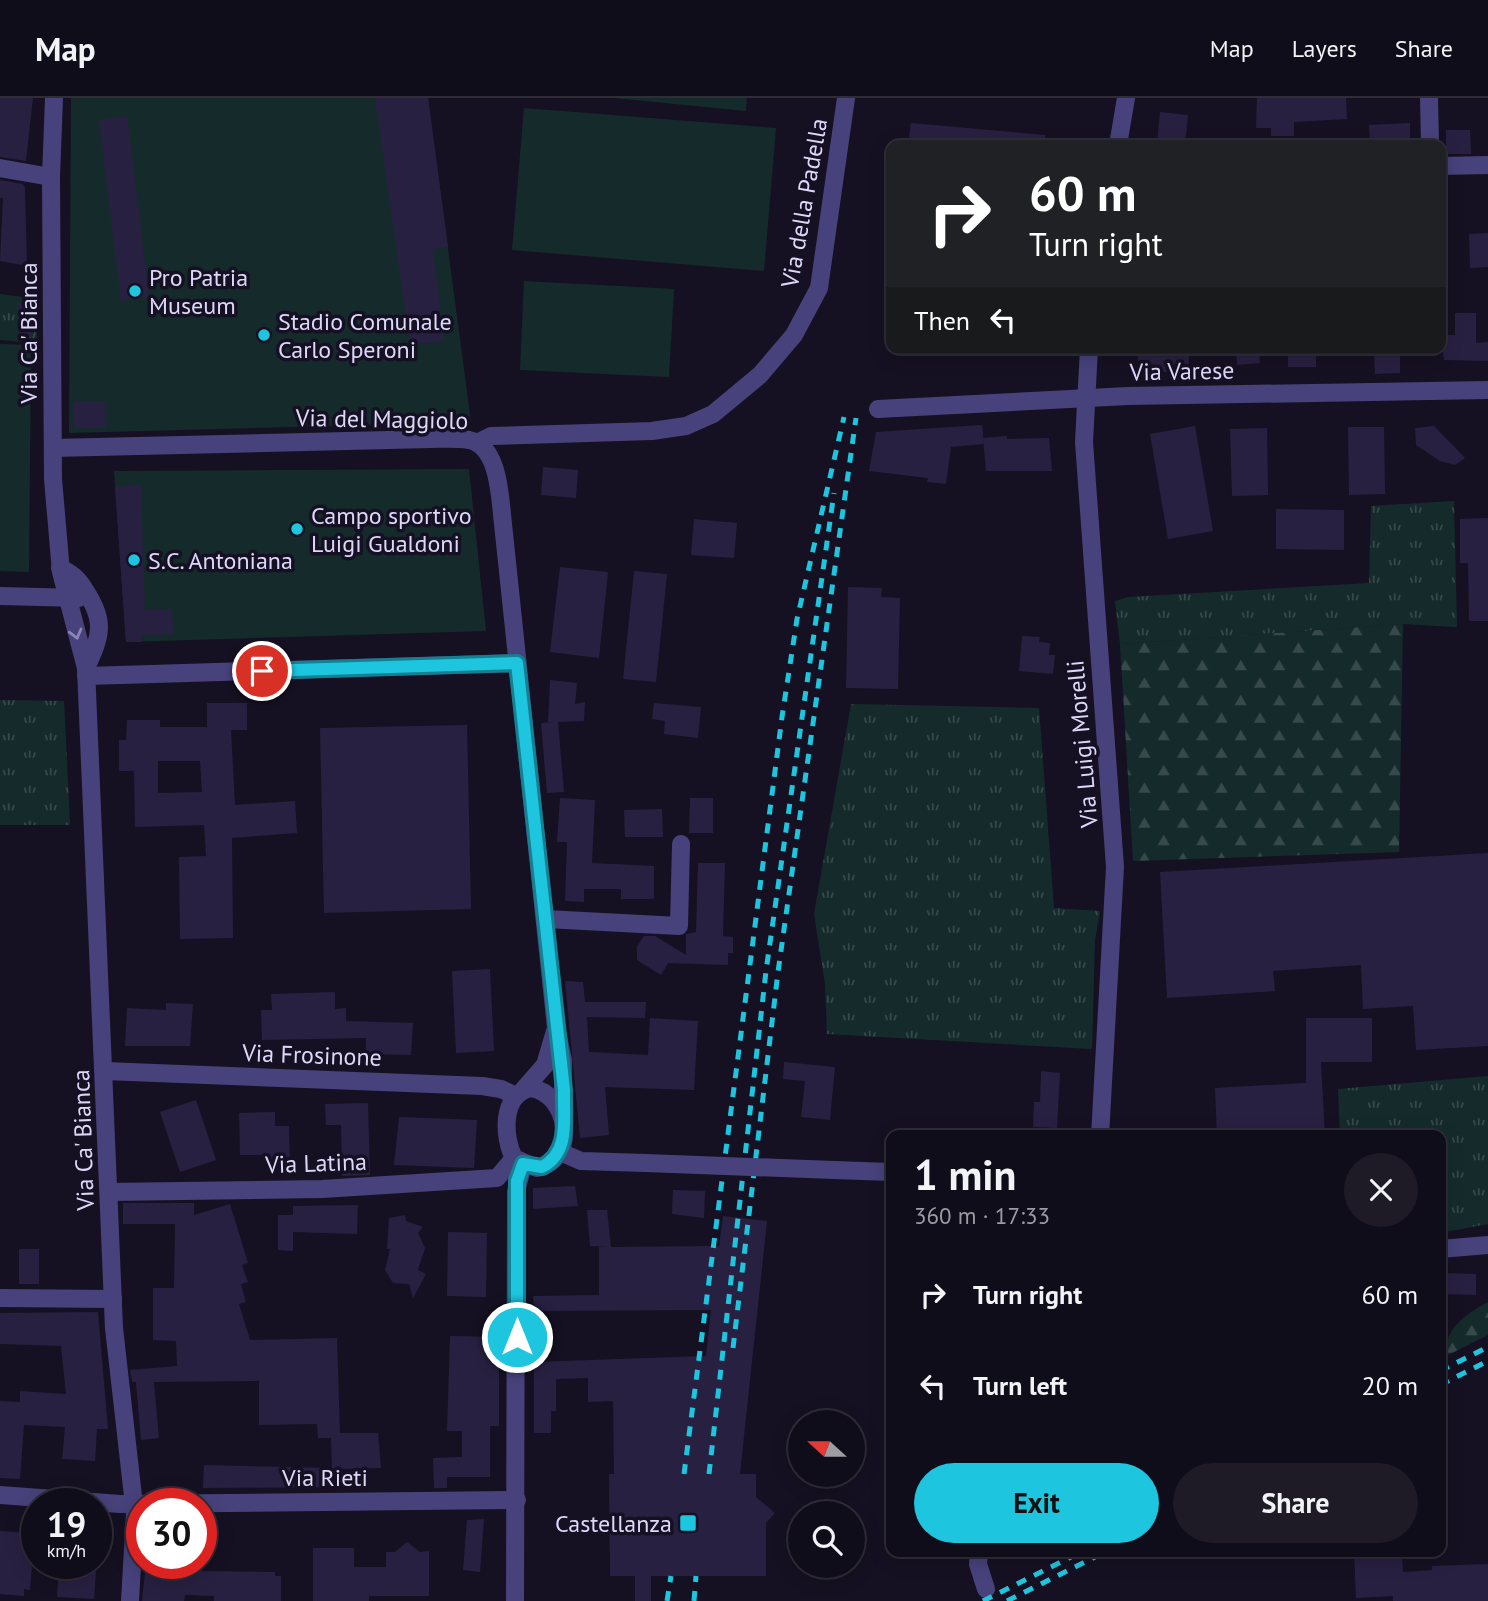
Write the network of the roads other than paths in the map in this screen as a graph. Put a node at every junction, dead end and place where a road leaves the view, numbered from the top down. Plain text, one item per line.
1 (54, 98) edge
2 (846, 98) edge
3 (1126, 98) edge
4 (1429, 98) edge
5 (1119, 140) edge
6 (1430, 140) edge
7 (1488, 165) edge
8 (1446, 166) edge
9 (0, 168) edge
10 (51, 177) junction
11 (1088, 354) edge
12 (1488, 390) edge
13 (1084, 398) junction
14 (878, 409) dead end
15 (477, 443) junction
16 (53, 448) junction
17 (60, 568) junction
18 (0, 596) edge
19 (89, 596) junction
20 (69, 599) junction
21 (517, 663) junction
22 (86, 672) junction
23 (681, 844) dead end
24 (546, 919) junction
25 (556, 1028) junction
26 (105, 1071) junction
27 (520, 1093) junction
28 (563, 1117) junction
29 (1100, 1130) edge
30 (558, 1151) junction
31 (519, 1161) junction
32 (886, 1171) edge
33 (109, 1192) junction
34 (1487, 1245) edge
35 (1446, 1249) edge
36 (0, 1298) edge
37 (113, 1299) junction
38 (132, 1488) edge
39 (0, 1495) edge
40 (517, 1500) junction
41 (217, 1502) edge
42 (126, 1503) edge
43 (979, 1557) edge
44 (131, 1579) edge
45 (986, 1589) dead end
46 (130, 1601) edge
47 (515, 1601) edge

1 - 10 street, Via Ca' Bianca
2 - 15 street, Via della Padella
3 - 5 street
4 - 6 street
7 - 8 street
9 - 10 street
10 - 16 street, Via Ca' Bianca
11 - 13 street, Via Luigi Morelli
12 - 13 street, Via Varese
13 - 14 street, Via Varese
13 - 29 street, Via Luigi Morelli
15 - 16 street, Via del Maggiolo
15 - 21 street, Via del Maggiolo
16 - 17 street, Via Ca' Bianca
17 - 19 street, Via Ca' Bianca
17 - 20 street, Via Ca' Bianca
18 - 20 street
19 - 20 street
19 - 22 street, Via Ca' Bianca
20 -> 22 street, Via Ca' Bianca
21 - 22 street
21 - 24 street, Via del Maggiolo
22 - 26 street, Via Ca' Bianca
23 - 24 street
24 - 25 street, Via del Maggiolo
25 - 27 street, Via del Maggiolo
25 - 28 street, Via del Maggiolo
26 - 27 street, Via Frosinone
26 - 33 street, Via Ca' Bianca
27 - 28 street
27 - 31 street
28 - 30 street
30 - 31 street
30 - 32 street, bridge
31 - 33 street, Via Latina
31 - 40 street
33 - 37 street, Via Ca' Bianca
34 - 35 street
36 - 37 street
37 - 38 street, Via Ca' Bianca
39 - 42 street, Via Rieti
40 - 41 street, Via Rieti
40 - 47 street
43 - 45 street
44 - 46 street, Via Ca' Bianca

